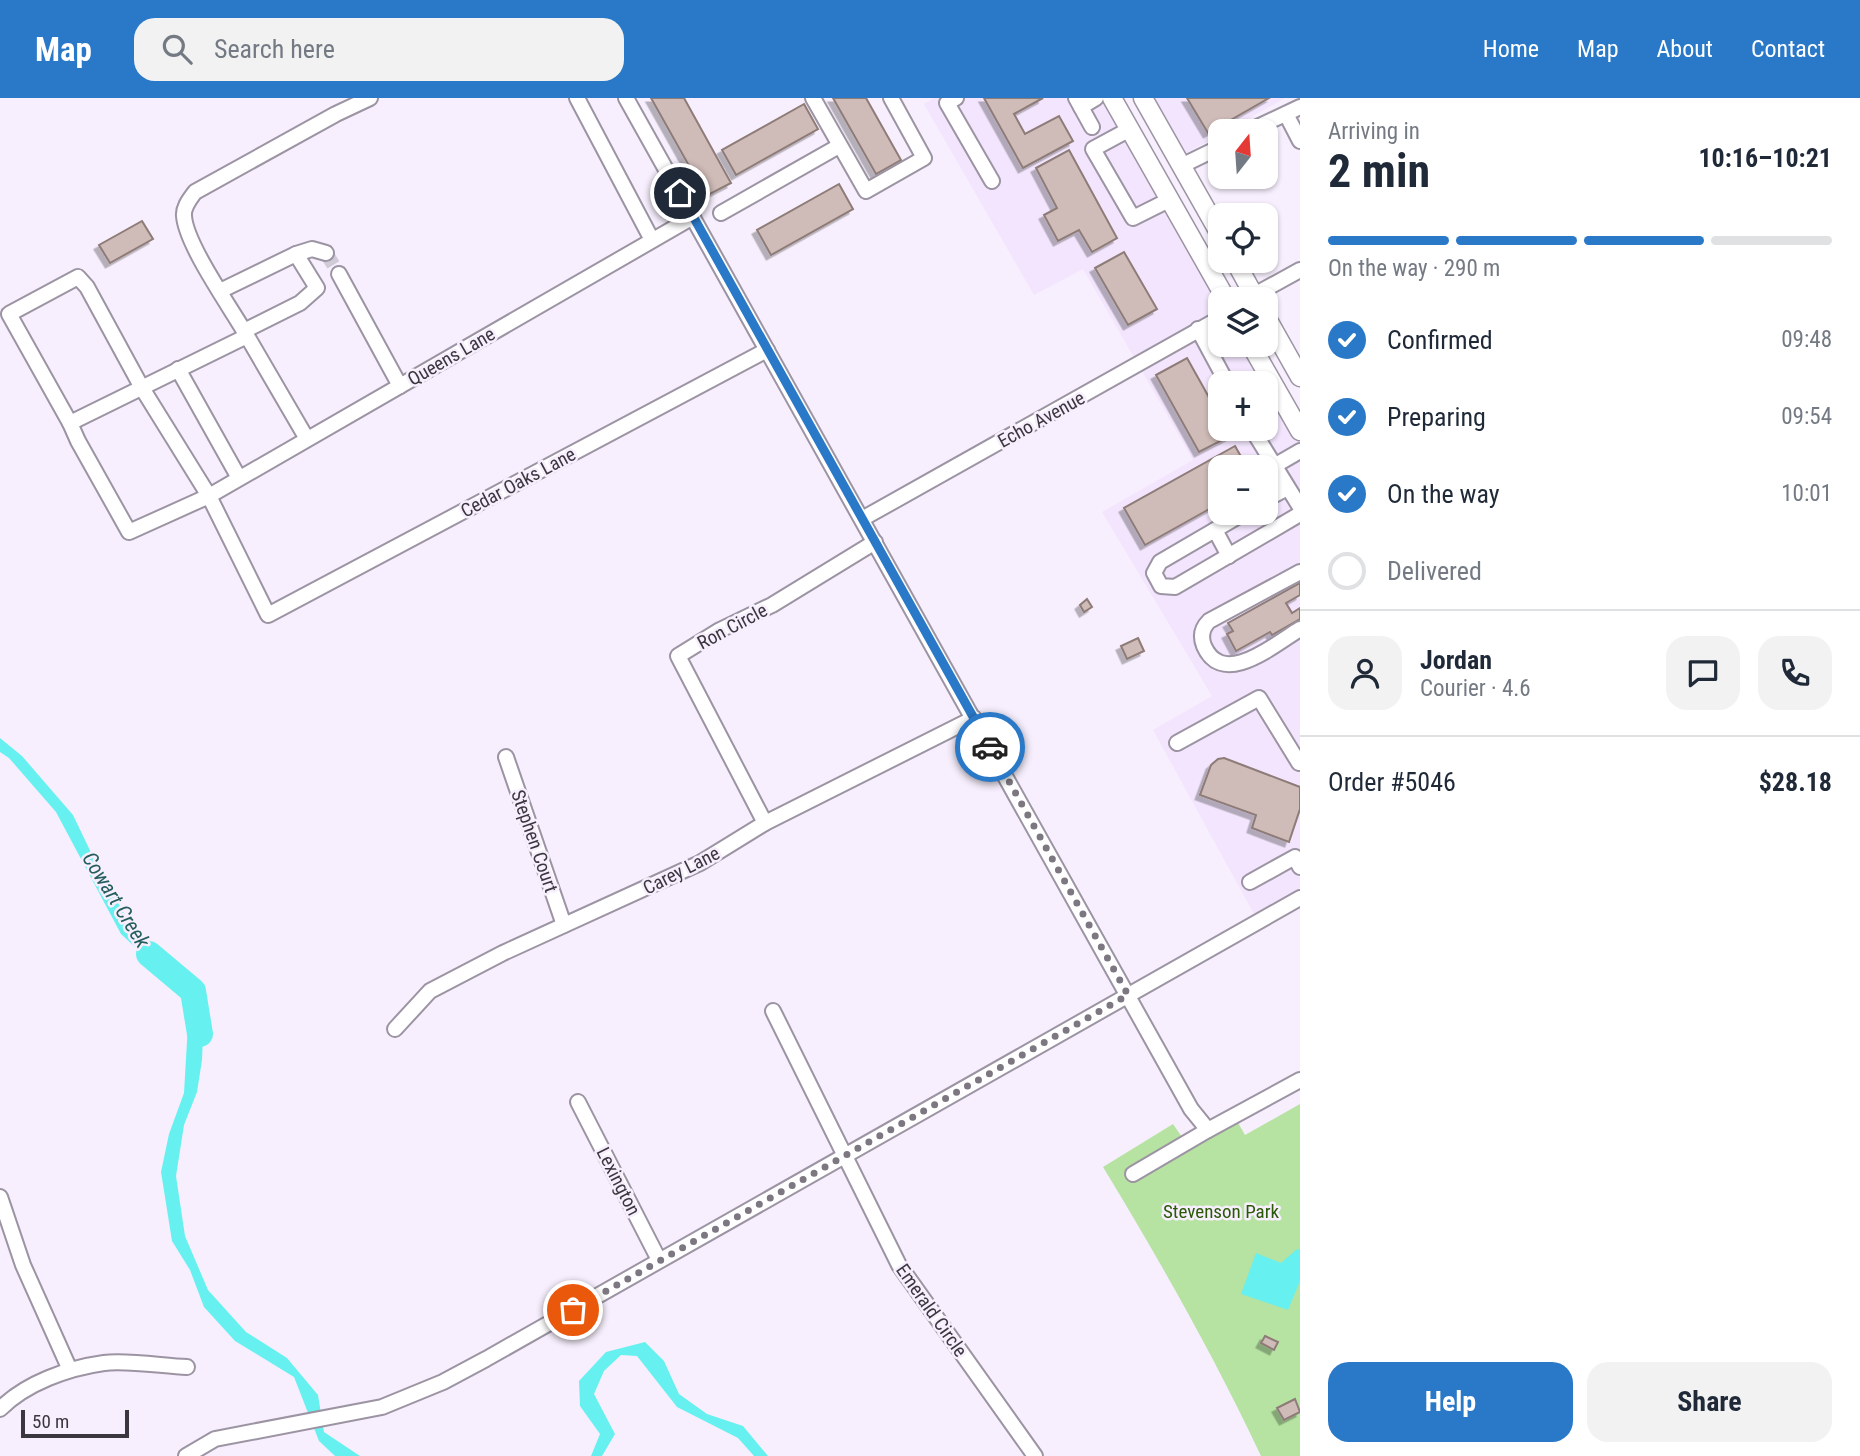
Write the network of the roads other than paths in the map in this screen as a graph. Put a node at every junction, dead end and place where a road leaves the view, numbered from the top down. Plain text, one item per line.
1 (370, 98) edge
2 (577, 98) edge
3 (626, 98) edge
4 (813, 98) edge
5 (891, 98) edge
6 (956, 98) edge
7 (1096, 98) edge
8 (1112, 98) edge
9 (1143, 98) edge
10 (1079, 102) edge
11 (1300, 107) edge
12 (1286, 114) junction
13 (1275, 119) edge
14 (1093, 127) dead end
15 (1130, 130) junction
16 (1300, 141) edge
17 (839, 146) junction
18 (1208, 152) edge
19 (1181, 166) junction
20 (992, 181) dead end
21 (1170, 200) junction
22 (721, 213) dead end
23 (1208, 213) edge
24 (693, 217) junction
25 (652, 240) junction
26 (326, 253) dead end
27 (296, 254) junction
28 (1300, 270) edge
29 (339, 274) tunnel mouth
30 (1219, 287) edge
31 (1271, 287) edge
32 (220, 291) junction
33 (1208, 324) edge
34 (1198, 329) junction
35 (245, 333) junction
36 (1278, 338) edge
37 (767, 350) junction
38 (1258, 357) edge
39 (178, 369) junction
40 (1221, 371) edge
41 (1300, 377) edge
42 (400, 386) junction
43 (142, 388) junction
44 (71, 423) junction
45 (1300, 431) edge
46 (307, 439) junction
47 (1300, 451) edge
48 (1278, 464) edge
49 (1278, 473) edge
50 (239, 478) junction
51 (1287, 488) junction
52 (1278, 493) edge
53 (209, 496) junction
54 (1300, 508) edge
55 (1300, 513) edge
56 (862, 519) junction
57 (1224, 525) edge
58 (1215, 530) junction
59 (875, 541) junction
60 (1229, 556) junction
61 (1300, 572) edge
62 (1300, 629) edge
63 (974, 719) junction
64 (1177, 743) dead end
65 (506, 757) dead end
66 (1300, 763) edge
67 (765, 823) junction
68 (1298, 860) edge
69 (1250, 882) dead end
70 (1300, 898) edge
71 (564, 925) junction
72 (1128, 995) junction
73 (773, 1011) dead end
74 (395, 1029) dead end
75 (1300, 1080) edge
76 (578, 1102) dead end
77 (1208, 1130) junction
78 (845, 1155) junction
79 (1133, 1174) dead end
80 (0, 1197) edge
81 (659, 1260) junction
82 (187, 1367) dead end
83 (70, 1370) junction
84 (0, 1409) edge
85 (186, 1456) edge
86 (1035, 1456) edge

1 - 32 street
2 - 25 street
3 - 24 street
4 - 17 street
5 - 17 street
6 - 20 street
7 - 10 street
8 - 15 main road
9 - 19 main road
10 - 14 street
11 - 12 street
12 - 13 street
12 - 16 street
15 - 21 main road
15 - 21 street
17 - 22 street
18 - 19 street
19 - 23 main road
21 - 30 main road
24 - 25 street, Queens Lane
24 - 37 street
25 - 42 street, Queens Lane
26 - 27 street
27 - 32 street
27 - 35 street
28 - 31 street
29 - 42 street
32 - 35 street
33 - 34 street, Echo Avenue
34 - 40 street
34 - 56 street, Echo Avenue
35 - 39 street
35 - 46 street
36 - 41 main road
37 - 53 street, Cedar Oaks Lane
37 - 56 street
38 - 45 main road
39 - 43 street
39 - 50 street
42 - 46 street, Queens Lane
43 - 44 street
43 - 44 street
43 - 53 street
44 - 53 street, Queens Lane
46 - 50 street, Queens Lane
47 - 48 street
49 - 51 street
50 - 53 street, Queens Lane
51 - 52 street
51 - 54 street
55 - 60 street
56 - 59 street
57 - 58 street
58 - 60 street
58 - 60 street
59 - 63 street
59 - 67 street, Ron Circle
61 - 62 street
63 - 67 street, Carey Lane
63 - 72 street
64 - 66 street
65 - 71 street, Stephen Court
67 - 71 street, Carey Lane
68 - 69 street
70 - 72 street
71 - 74 street, Carey Lane
72 - 77 street
72 - 78 street
73 - 78 street, Emerald Circle
75 - 77 street
76 - 81 street, Lexington
77 - 79 street
78 - 81 street
78 - 86 street, Emerald Circle
80 - 83 street
81 - 85 street
82 - 83 street
83 - 84 street

